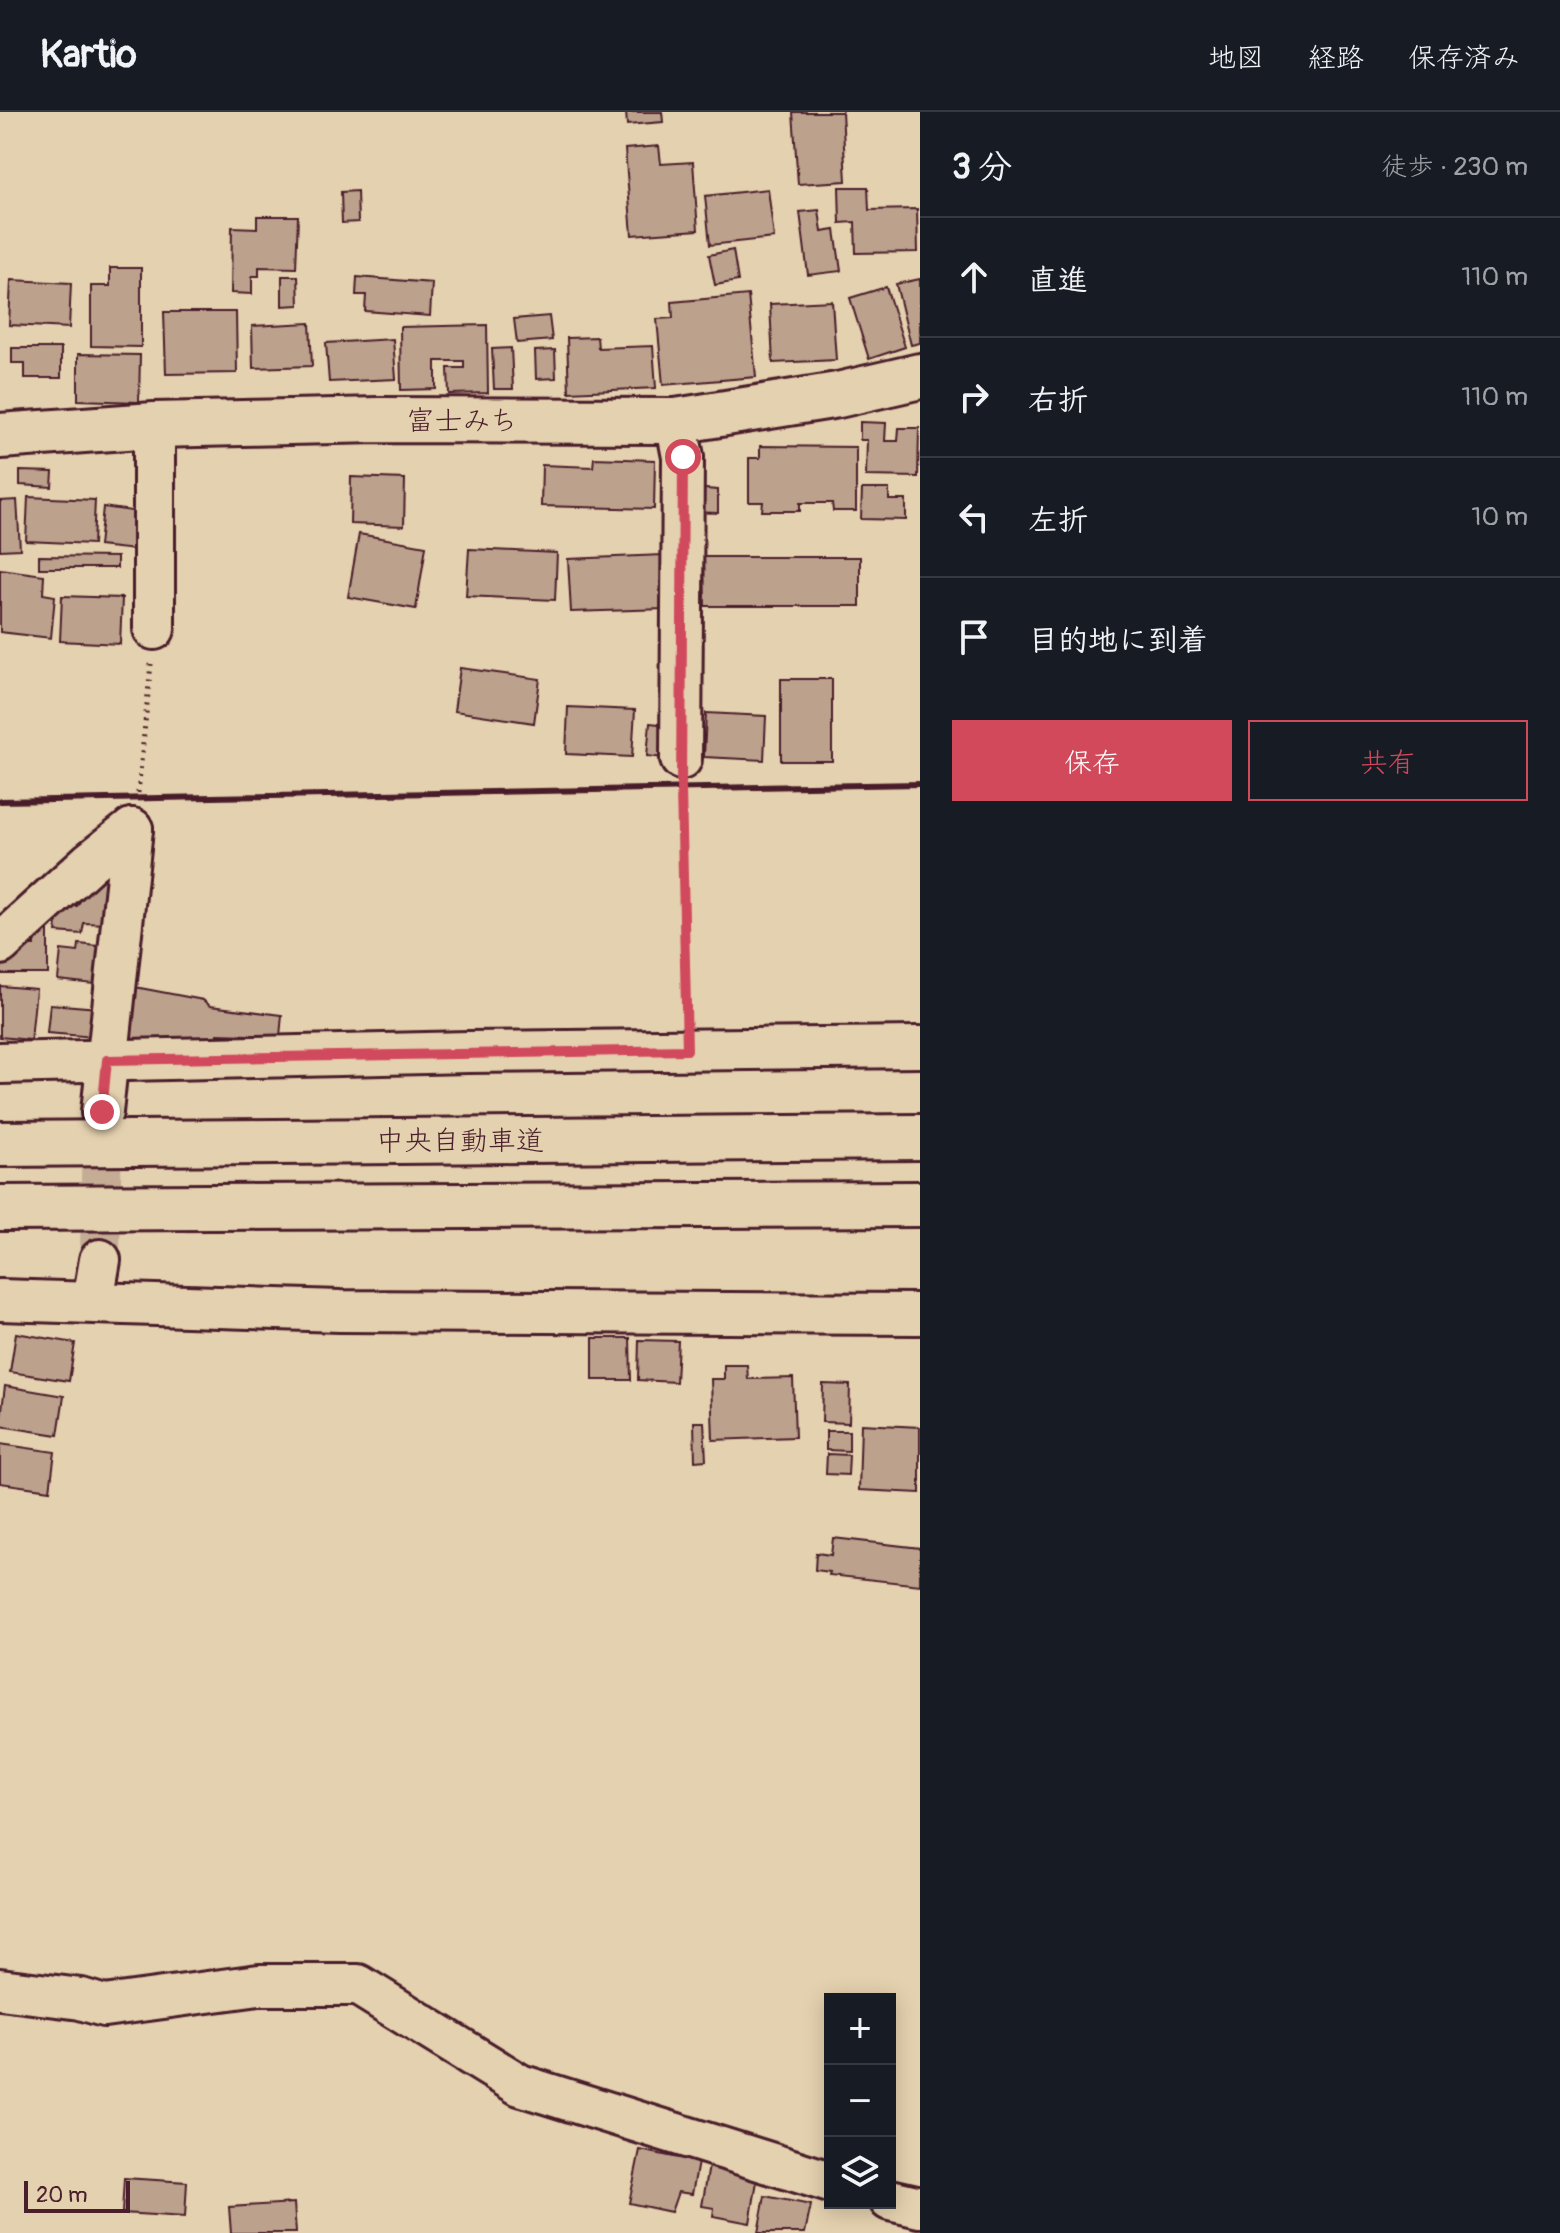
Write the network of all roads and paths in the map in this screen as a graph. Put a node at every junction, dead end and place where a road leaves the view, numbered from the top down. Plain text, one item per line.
1 (920, 376) edge
2 (676, 421) junction
3 (154, 425) junction
4 (0, 436) edge
5 (154, 629) joint
6 (681, 759) joint
7 (132, 829) junction
8 (0, 944) edge
9 (920, 1047) edge
10 (687, 1050) junction
11 (107, 1060) junction
12 (0, 1063) edge
13 (102, 1112) tunnel mouth
14 (920, 1137) edge
15 (0, 1144) edge
16 (920, 1204) edge
17 (0, 1208) edge
18 (100, 1260) tunnel mouth
19 (0, 1300) edge
20 (93, 1301) junction
21 (920, 1314) edge
22 (2, 1990) edge
23 (824, 2180) edge
24 (896, 2201) edge
25 (920, 2207) edge

1 - 2 highway, 富士みち
2 - 3 highway, 富士みち
2 - 6 street
3 - 4 highway, 富士みち
3 - 5 street
5 - 7 path
6 - 10 path
7 - 8 street
7 - 11 street
9 - 10 street
10 - 11 street
11 - 12 street
11 - 13 street
14 - 15 highway, 中央自動車道
16 - 17 highway
18 - 20 street
19 - 20 street
20 - 21 street
22 - 23 street
24 - 25 street

